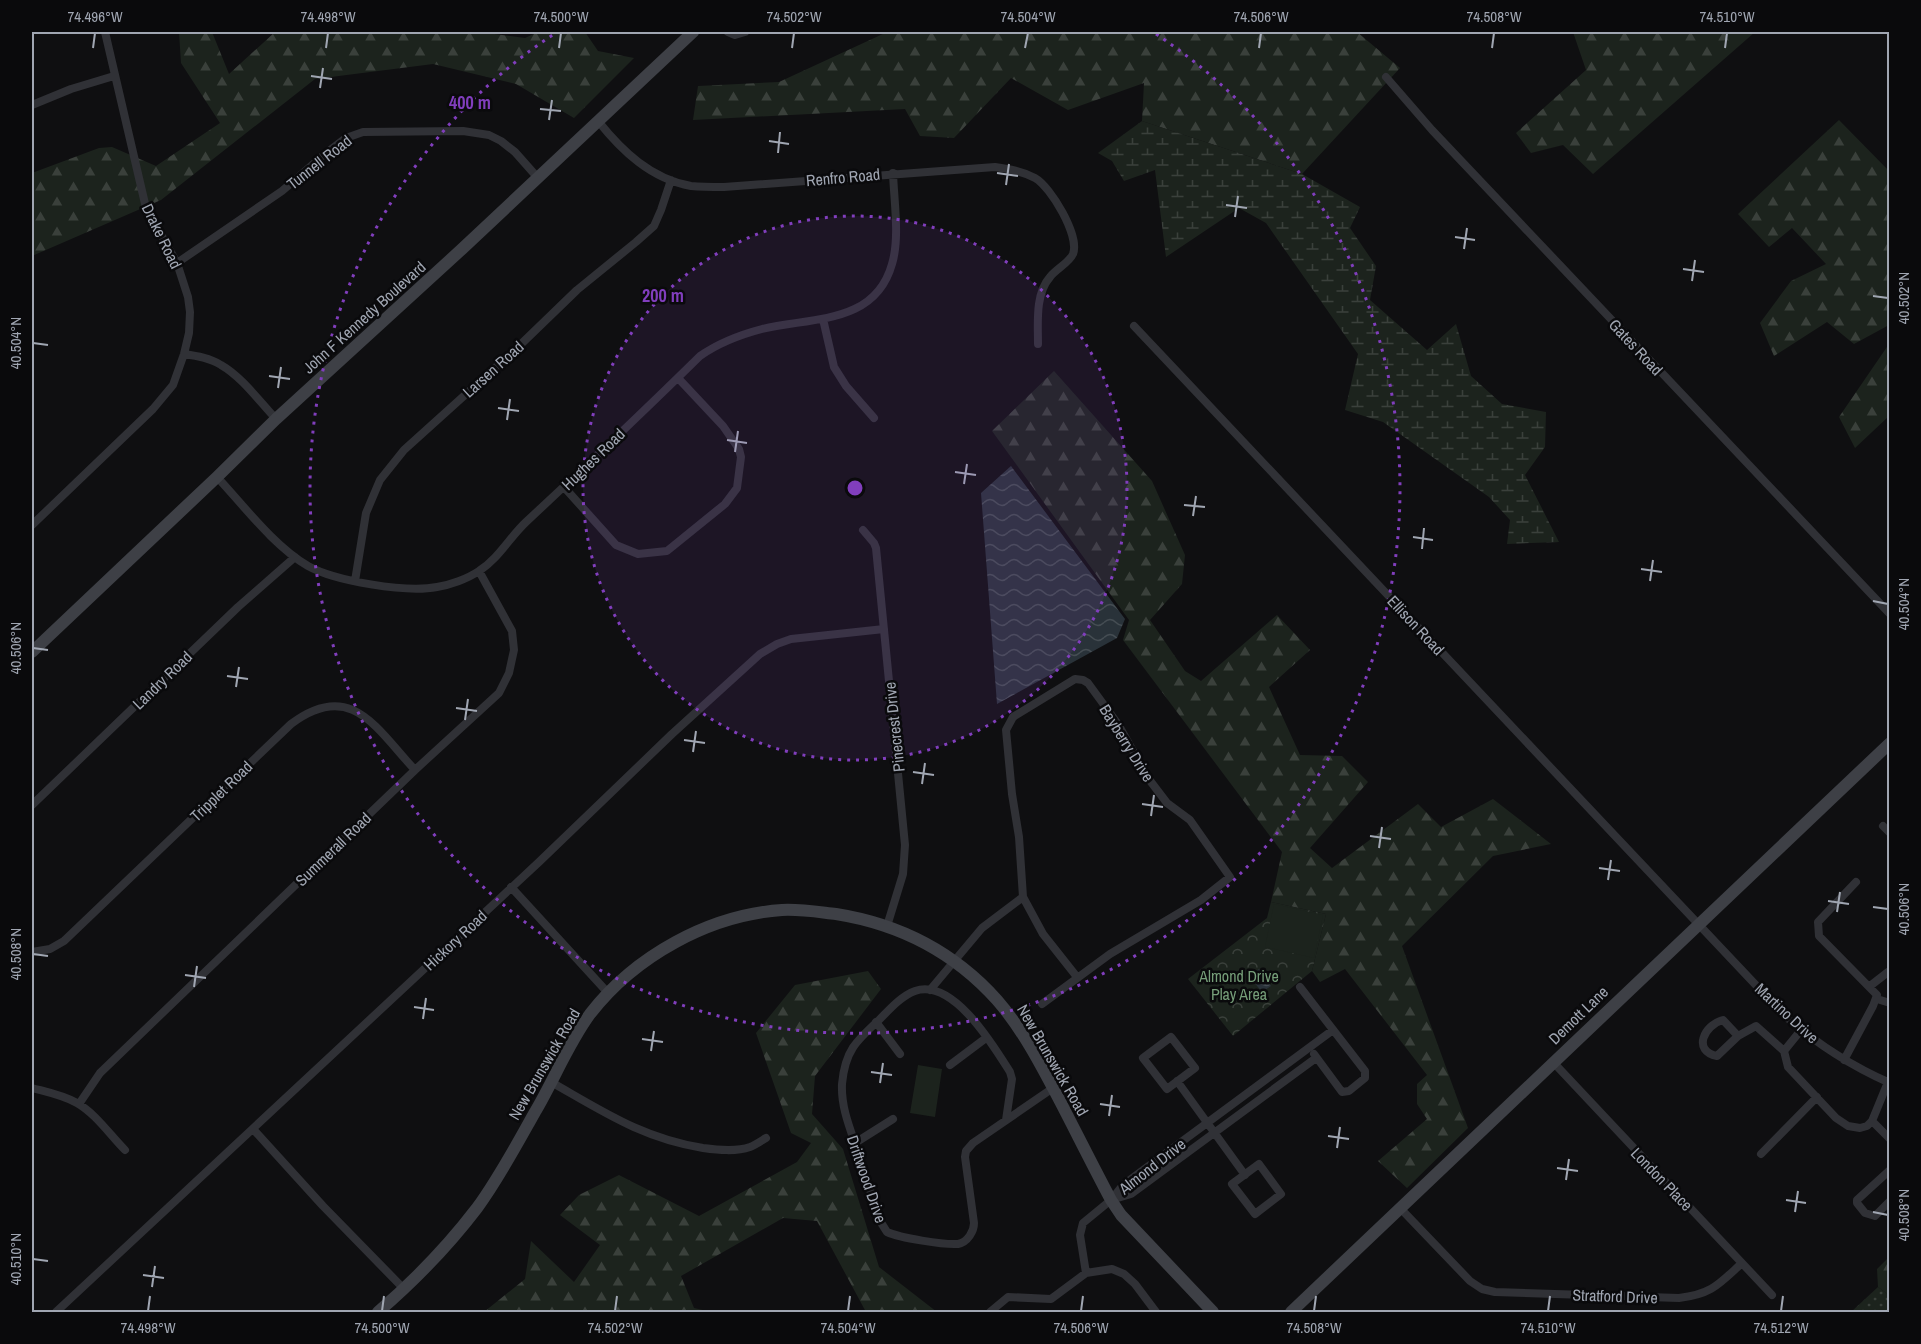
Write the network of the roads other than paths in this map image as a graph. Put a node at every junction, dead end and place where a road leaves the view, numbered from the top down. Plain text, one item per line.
1 (105, 32) edge
2 (693, 32) edge
3 (728, 32) edge
4 (745, 32) edge
5 (114, 76) junction
6 (1386, 77) dead end
7 (32, 105) edge
8 (598, 121) junction
9 (893, 173) junction
10 (537, 178) junction
11 (671, 180) junction
12 (177, 263) junction
13 (823, 319) junction
14 (1134, 326) dead end
15 (1038, 344) dead end
16 (184, 354) junction
17 (678, 378) junction
18 (874, 417) dead end
19 (276, 419) junction
20 (217, 477) junction
21 (564, 487) junction
22 (32, 525) edge
23 (863, 530) dead end
24 (294, 557) junction
25 (479, 571) junction
26 (355, 581) junction
27 (1890, 614) edge
28 (884, 629) junction
29 (32, 652) edge
30 (1890, 743) edge
31 (415, 770) junction
32 (32, 805) edge
33 (1883, 826) dead end
34 (1890, 833) edge
35 (1856, 882) dead end
36 (511, 887) junction
37 (1023, 897) junction
38 (1698, 924) junction
39 (887, 926) junction
40 (32, 952) edge
41 (954, 961) junction
42 (1890, 974) edge
43 (1077, 977) junction
44 (1870, 986) junction
45 (1300, 987) dead end
46 (930, 990) junction
47 (609, 994) junction
48 (1877, 999) junction
49 (1890, 1003) edge
50 (1042, 1004) dead end
51 (876, 1022) junction
52 (1333, 1030) junction
53 (1801, 1030) junction
54 (1738, 1036) junction
55 (986, 1038) junction
56 (1309, 1047) junction
57 (1784, 1051) junction
58 (900, 1054) dead end
59 (1316, 1058) junction
60 (1844, 1060) junction
61 (1553, 1062) junction
62 (950, 1065) dead end
63 (551, 1082) junction
64 (1177, 1082) junction
65 (1889, 1082) edge
66 (32, 1088) edge
67 (1053, 1088) junction
68 (1817, 1097) junction
69 (79, 1104) junction
70 (893, 1119) dead end
71 (1006, 1120) junction
72 (1872, 1121) junction
73 (1208, 1123) junction
74 (253, 1129) junction
75 (1214, 1132) junction
76 (766, 1138) dead end
77 (1890, 1139) edge
78 (855, 1143) junction
79 (125, 1150) dead end
80 (1761, 1154) dead end
81 (1890, 1170) edge
82 (1245, 1175) junction
83 (1111, 1200) junction
84 (1890, 1201) edge
85 (1401, 1209) junction
86 (1742, 1263) junction
87 (1086, 1273) junction
88 (404, 1289) junction
89 (1772, 1295) dead end
90 (56, 1312) edge
91 (378, 1312) edge
92 (990, 1312) edge
93 (1156, 1312) edge
94 (1213, 1312) edge
95 (1292, 1312) edge

1 - 5 street, Drake Road
2 - 8 street, John F Kennedy Boulevard
3 - 4 street
5 - 7 street
5 - 12 street, Drake Road
6 - 27 street, Gates Road
8 - 10 street, John F Kennedy Boulevard
8 - 11 street, Renfro Road
9 - 11 street, Renfro Road
9 - 13 street, Hughes Road
9 - 15 street, Renfro Road
10 - 12 street, Tunnell Road
10 - 19 street, John F Kennedy Boulevard
11 - 26 street, Larsen Road
12 - 16 street, Drake Road
13 - 17 street, Hughes Road
13 - 18 street
14 - 38 street, Ellison Road
16 - 19 street
16 - 22 street, Drake Road
17 - 21 street, Hughes Road
17 - 21 street
19 - 20 street, John F Kennedy Boulevard
20 - 24 street, Hughes Road
20 - 29 street, John F Kennedy Boulevard
21 - 25 street, Hughes Road
23 - 28 street, Pinecrest Drive
24 - 26 street, Hughes Road
24 - 32 street, Landry Road
25 - 26 street, Hughes Road
25 - 31 street, Summerall Road
28 - 36 street, Hickory Road
28 - 39 street, Pinecrest Drive
30 - 38 street, Demott Lane
31 - 40 street, Tripplet Road
31 - 69 street, Summerall Road
33 - 34 street
35 - 44 street
36 - 47 street
36 - 74 street, Hickory Road
37 - 41 street
37 - 43 street, Bayberry Drive
37 - 43 street, Bayberry Drive
38 - 53 street, Martino Drive
38 - 61 street, Demott Lane
39 - 41 street, New Brunswick Road
39 - 47 street, New Brunswick Road
41 - 46 street
41 - 67 street, New Brunswick Road
42 - 44 street
43 - 50 street
44 - 48 street
45 - 52 street
46 - 51 street, Driftwood Drive
46 - 55 street
47 - 63 street, New Brunswick Road
48 - 49 street
48 - 60 street
51 - 58 street
51 - 78 street, Driftwood Drive
52 - 56 street, Almond Drive
52 - 59 street
53 - 57 street
53 - 60 street, Martino Drive
54 - 54 street
54 - 57 street
55 - 62 street
55 - 71 street
56 - 59 street
56 - 73 street, Almond Drive
57 - 68 street
59 - 75 street, Almond Drive
60 - 65 street, Martino Drive
61 - 85 street, Demott Lane
61 - 86 street, London Place
63 - 76 street
63 - 88 street, New Brunswick Road
64 - 64 street
64 - 73 street
65 - 72 street
66 - 69 street
67 - 71 street, Driftwood Drive
67 - 83 street, New Brunswick Road
68 - 72 street
68 - 80 street
69 - 79 street
70 - 78 street
71 - 78 street, Driftwood Drive
72 - 77 street
73 - 75 street
73 - 83 street, Almond Drive
74 - 88 street
74 - 90 street, Hickory Road
75 - 82 street
75 - 83 street, Almond Drive
81 - 84 street
82 - 82 street
83 - 87 street
83 - 94 street, New Brunswick Road
85 - 86 street, Stratford Drive
85 - 95 street, Demott Lane
86 - 89 street, London Place
87 - 92 street
87 - 93 street
88 - 91 street, New Brunswick Road

